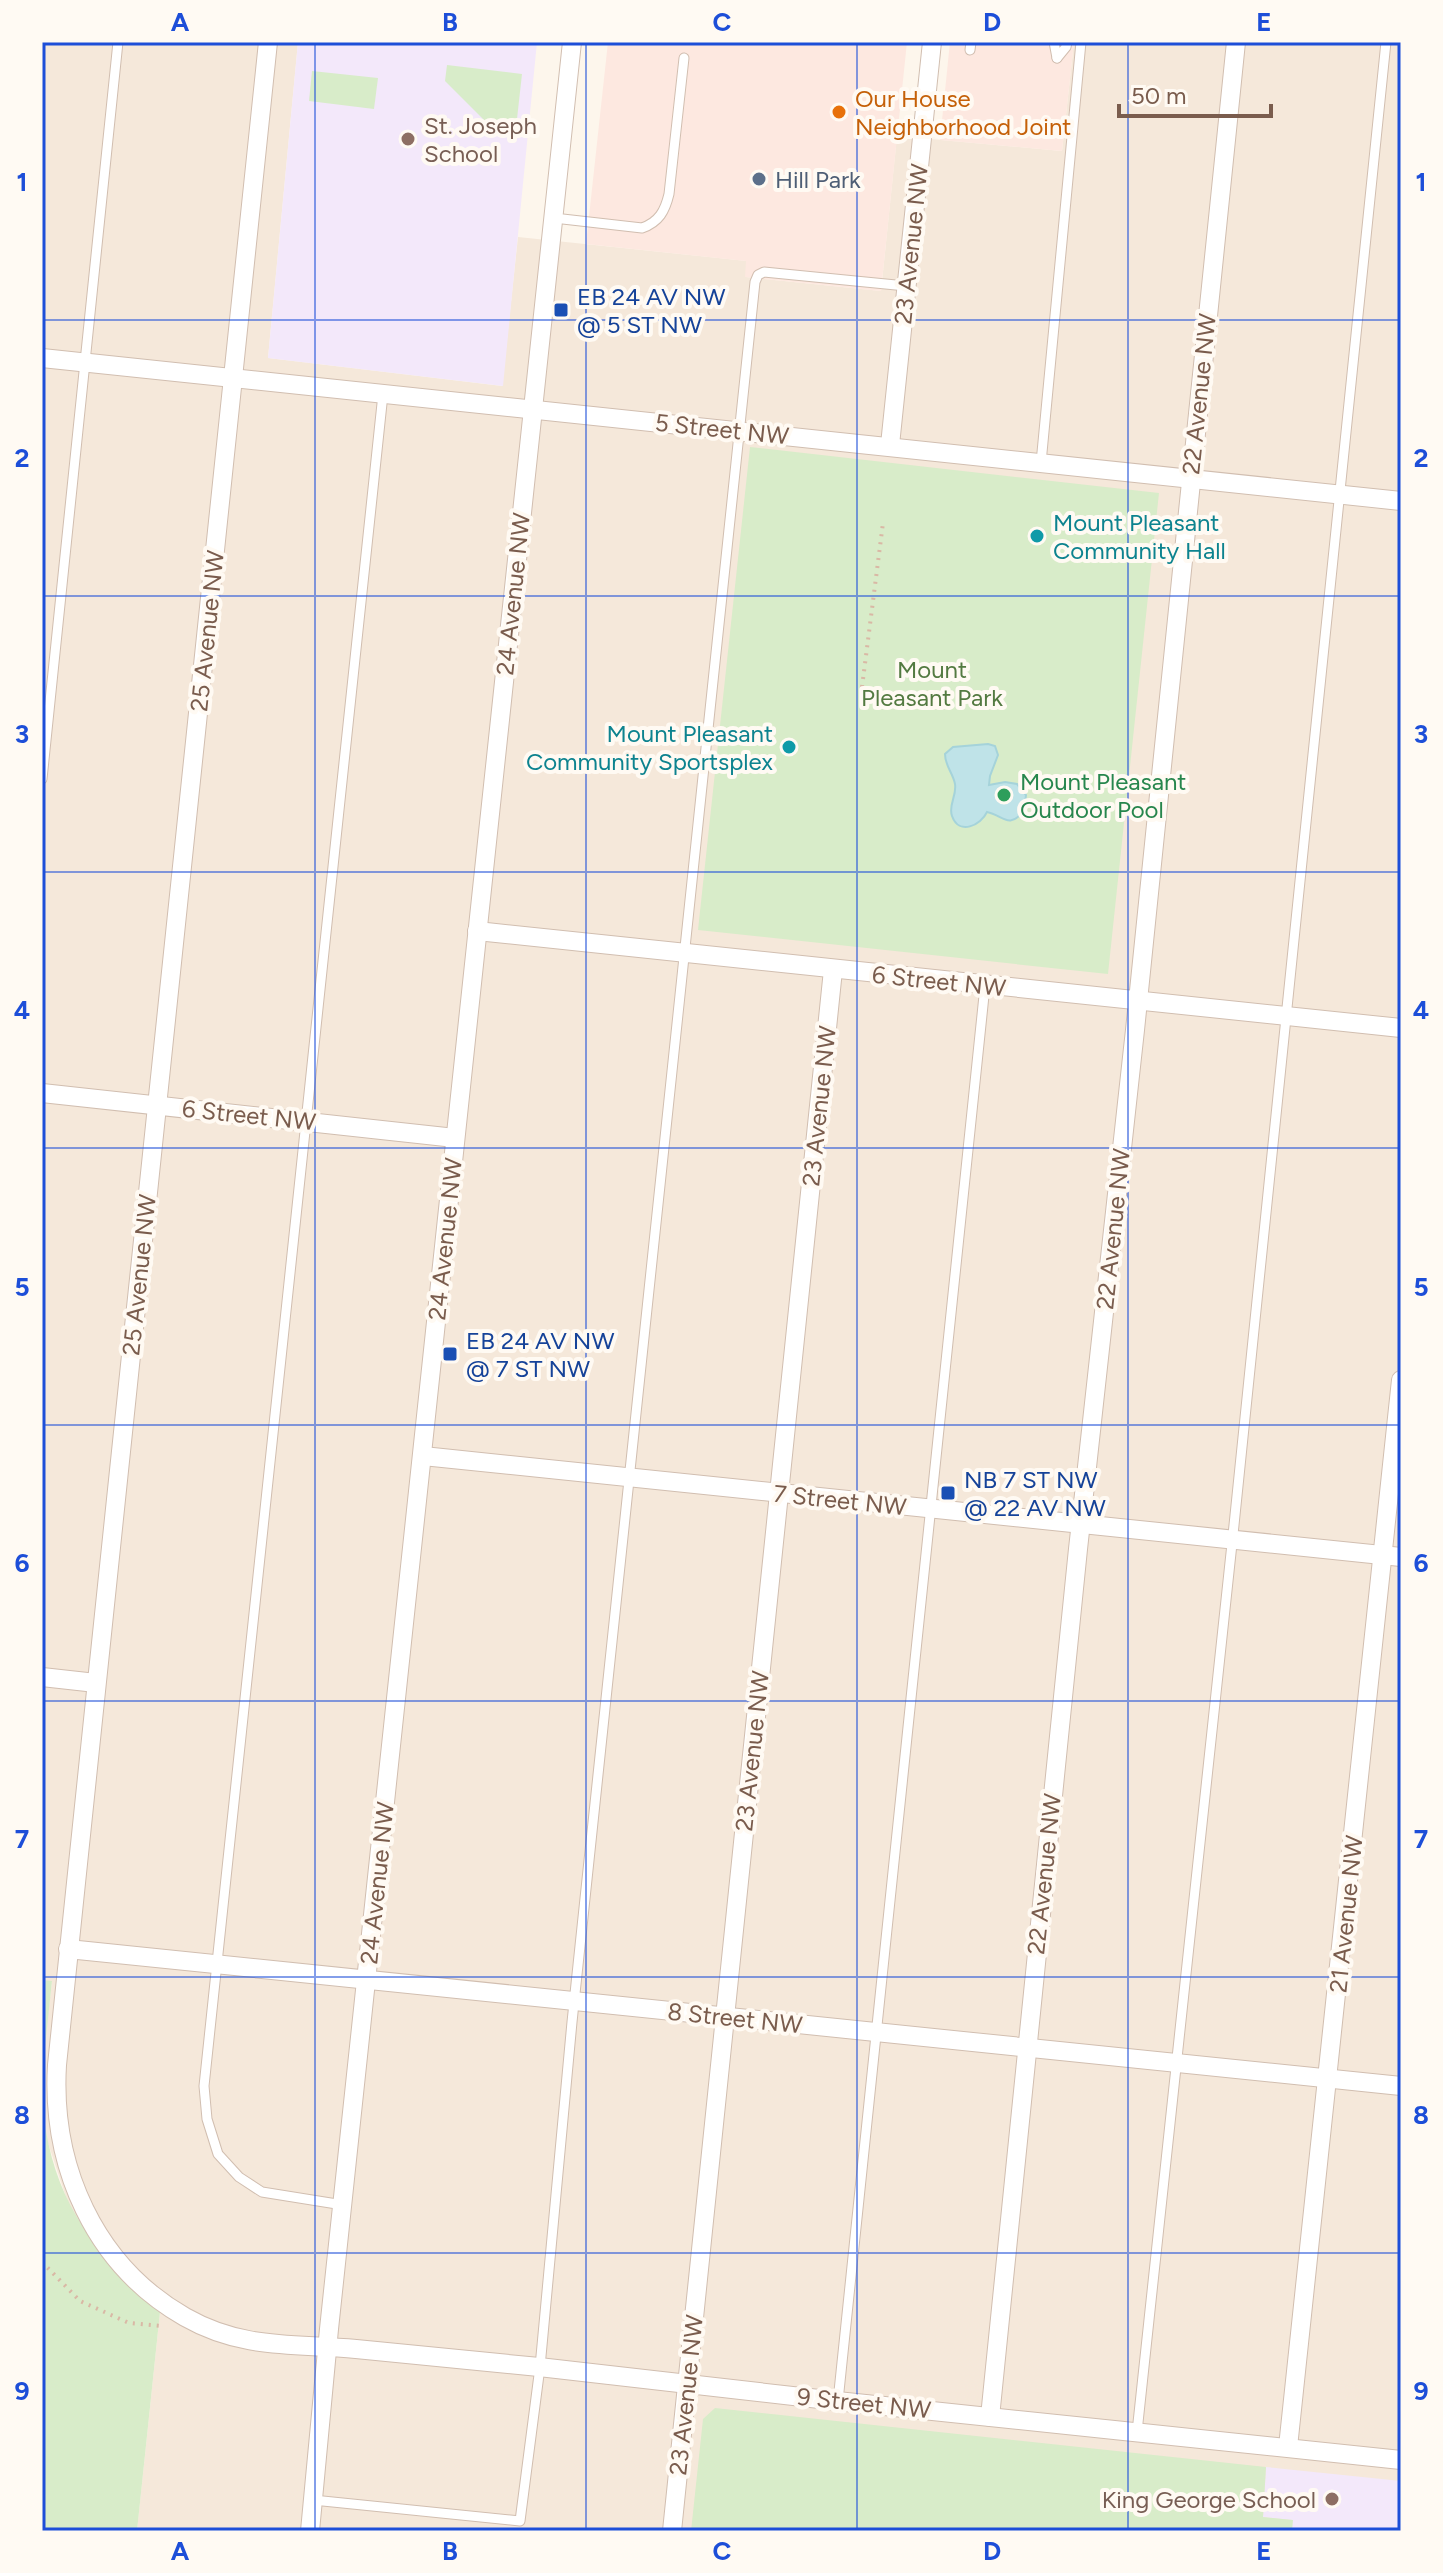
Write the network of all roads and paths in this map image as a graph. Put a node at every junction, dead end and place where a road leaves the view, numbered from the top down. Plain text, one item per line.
1 (118, 42) edge
2 (268, 42) edge
3 (572, 42) edge
4 (932, 42) edge
5 (1054, 42) edge
6 (1067, 42) edge
7 (1081, 42) edge
8 (1236, 42) edge
9 (1386, 42) edge
10 (684, 58) dead end
11 (554, 218) junction
12 (906, 286) junction
13 (42, 358) edge
14 (86, 362) junction
15 (233, 378) junction
16 (383, 394) junction
17 (533, 411) junction
18 (739, 431) junction
19 (890, 445) junction
20 (1041, 463) junction
21 (1190, 480) junction
22 (1339, 495) junction
23 (1401, 501) edge
24 (883, 523) dead end
25 (862, 687) dead end
26 (42, 779) edge
27 (477, 931) junction
28 (685, 954) junction
29 (833, 970) junction
30 (985, 986) junction
31 (1138, 1002) junction
32 (1286, 1017) junction
33 (1401, 1028) edge
34 (42, 1093) edge
35 (158, 1105) junction
36 (307, 1121) junction
37 (455, 1138) junction
38 (1401, 1380) edge
39 (423, 1456) junction
40 (630, 1478) junction
41 (779, 1494) junction
42 (931, 1508) junction
43 (1080, 1524) junction
44 (1232, 1540) junction
45 (1392, 1556) edge
46 (42, 1677) edge
47 (96, 1683) junction
48 (68, 1949) junction
49 (216, 1965) junction
50 (366, 1980) junction
51 (574, 2002) junction
52 (725, 2018) junction
53 (875, 2032) junction
54 (1026, 2048) junction
55 (1176, 2063) junction
56 (1329, 2079) junction
57 (1401, 2086) edge
58 (343, 2205) junction
59 (42, 2262) edge
60 (184, 2317) junction
61 (327, 2348) junction
62 (540, 2367) junction
63 (687, 2383) junction
64 (838, 2401) junction
65 (990, 2417) junction
66 (1137, 2432) junction
67 (1288, 2447) junction
68 (1401, 2460) edge
69 (313, 2500) junction
70 (310, 2531) edge
71 (672, 2531) edge

1 - 14 lane
2 - 15 street, 25 Avenue NW
3 - 11 street, 24 Avenue NW
4 - 12 street, 23 Avenue NW
5 - 6 lane
7 - 20 lane
8 - 21 street, 22 Avenue NW
9 - 22 lane
10 - 11 lane
11 - 17 street, 24 Avenue NW
12 - 18 lane
12 - 19 street, 23 Avenue NW
13 - 14 street, 5 Street NW
14 - 15 street, 5 Street NW
14 - 26 lane
15 - 16 street, 5 Street NW
15 - 35 street, 25 Avenue NW
16 - 17 street, 5 Street NW
16 - 36 lane
17 - 18 street, 5 Street NW
17 - 27 street, 24 Avenue NW
18 - 19 street, 5 Street NW
18 - 28 lane
19 - 20 street, 5 Street NW
20 - 21 street, 5 Street NW
21 - 22 street, 5 Street NW
21 - 31 street, 22 Avenue NW
22 - 23 street, 5 Street NW
22 - 32 lane
24 - 25 path
27 - 28 street, 6 Street NW
27 - 37 street, 24 Avenue NW
28 - 29 street, 6 Street NW
28 - 40 lane
29 - 30 street, 6 Street NW
29 - 41 street, 23 Avenue NW
30 - 31 street, 6 Street NW
30 - 42 lane
31 - 32 street, 6 Street NW
31 - 43 street, 22 Avenue NW
32 - 33 street, 6 Street NW
32 - 44 lane
34 - 35 street, 6 Street NW
35 - 36 street, 6 Street NW
35 - 47 street, 25 Avenue NW
36 - 37 street, 6 Street NW
36 - 49 lane
37 - 39 street, 24 Avenue NW
38 - 45 street, 21 Avenue NW
39 - 40 street, 7 Street NW
39 - 50 street, 24 Avenue NW
40 - 41 street, 7 Street NW
40 - 51 lane
41 - 42 street, 7 Street NW
41 - 52 street, 23 Avenue NW
42 - 43 street, 7 Street NW
42 - 53 lane
43 - 44 street, 7 Street NW
43 - 54 street, 22 Avenue NW
44 - 45 street, 7 Street NW
44 - 55 lane
45 - 56 street, 21 Avenue NW
46 - 47 street
47 - 48 street, 25 Avenue NW
48 - 49 street, 8 Street NW
48 - 60 street, 25 Avenue NW
49 - 50 street, 8 Street NW
49 - 58 lane
50 - 51 street, 8 Street NW
50 - 58 street, 24 Avenue NW
51 - 52 street, 8 Street NW
51 - 62 lane
52 - 53 street, 8 Street NW
52 - 63 street, 23 Avenue NW
53 - 54 street, 8 Street NW
53 - 64 lane
54 - 55 street, 8 Street NW
54 - 65 street, 22 Avenue NW
55 - 56 street, 8 Street NW
55 - 66 lane
56 - 57 street, 8 Street NW
56 - 67 street, 21 Avenue NW
58 - 61 street, 24 Avenue NW
59 - 60 path
60 - 61 street, 25 Avenue NW
61 - 62 street, 9 Street NW
61 - 69 street, 24 Avenue NW
62 - 63 street, 9 Street NW
62 - 69 lane
63 - 64 street, 9 Street NW
63 - 71 street, 23 Avenue NW
64 - 65 street, 9 Street NW
65 - 66 street, 9 Street NW
66 - 67 street, 9 Street NW
67 - 68 street, 9 Street NW
69 - 70 street, 24 Avenue NW

